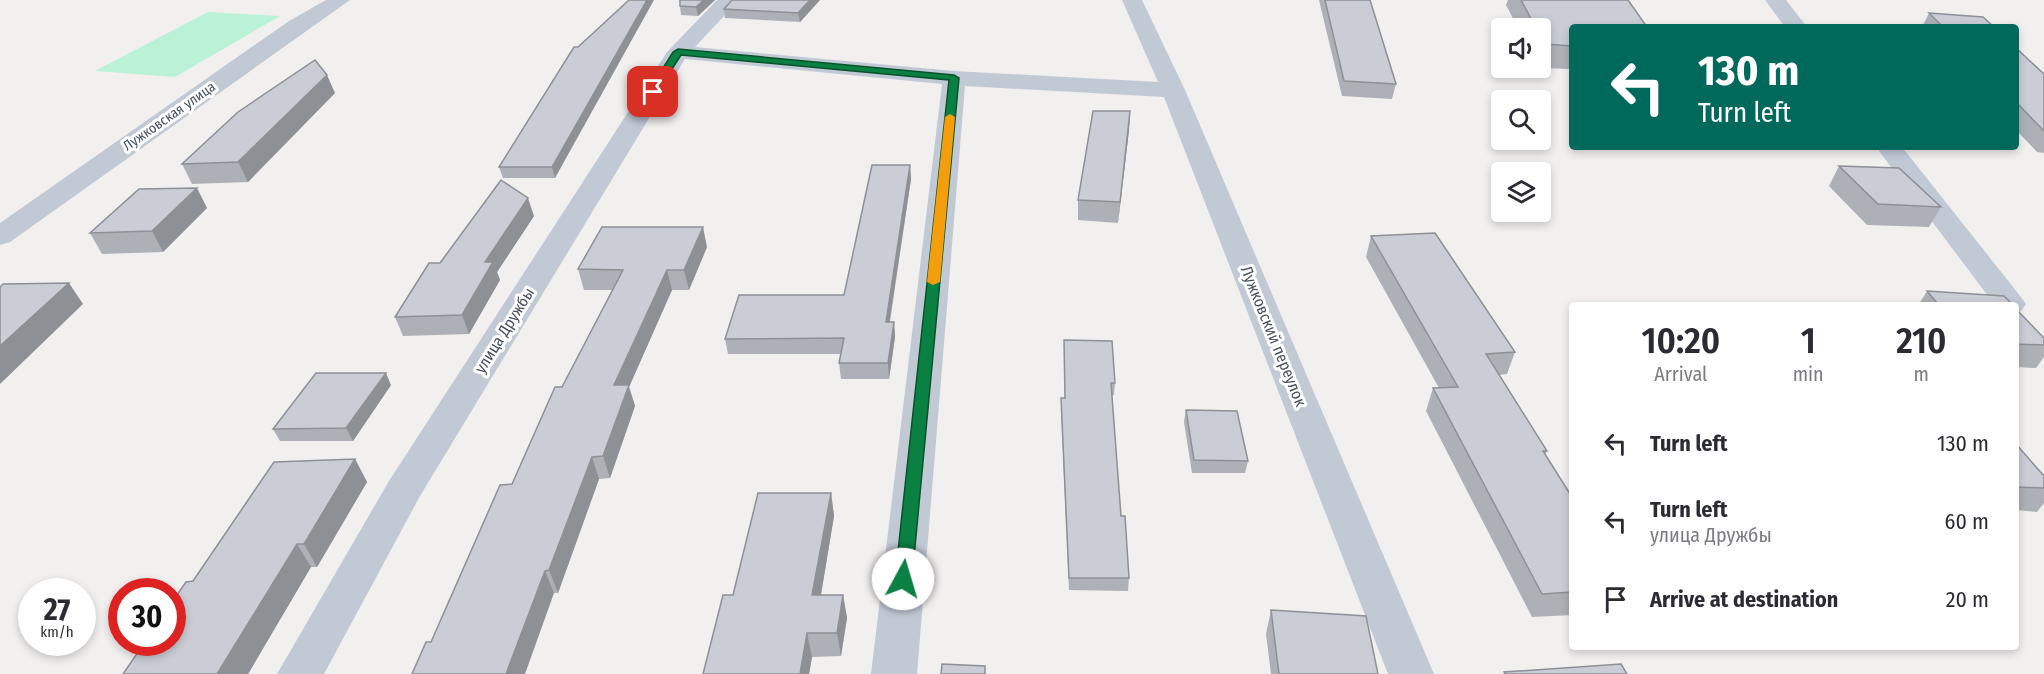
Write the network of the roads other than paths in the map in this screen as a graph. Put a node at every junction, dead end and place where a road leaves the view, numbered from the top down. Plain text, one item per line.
1 (340, 0) edge
2 (729, 0) edge
3 (1132, 0) edge
4 (1775, 0) edge
5 (1794, 24) edge
6 (678, 52) junction
7 (954, 78) junction
8 (1173, 90) junction
9 (1891, 150) edge
10 (0, 236) edge
11 (2008, 302) edge
12 (300, 674) edge
13 (894, 674) edge
14 (1411, 674) edge

1 - 10 street, Лужковская улица
2 - 6 street, улица Дружбы
3 - 8 street, Лужковский переулок
4 - 5 street
6 - 7 street
6 - 12 street, улица Дружбы
7 - 8 street
7 - 13 street
8 - 14 street, Лужковский переулок
9 - 11 street

